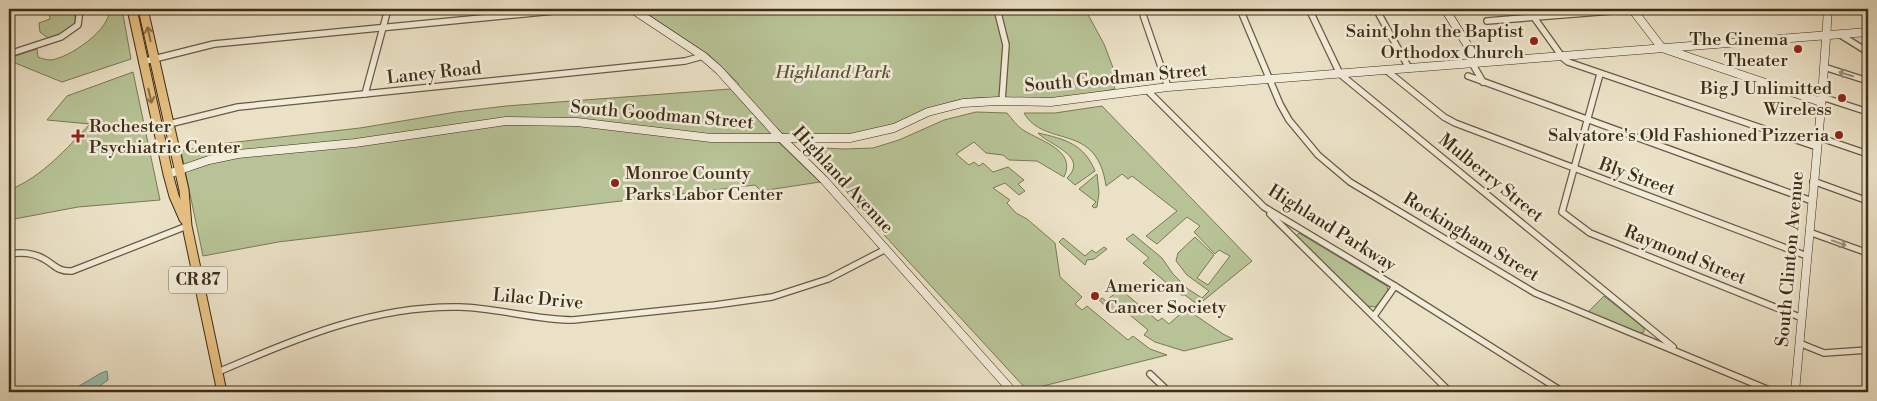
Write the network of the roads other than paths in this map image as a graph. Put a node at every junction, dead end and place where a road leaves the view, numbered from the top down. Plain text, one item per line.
1 (80, 9) edge
2 (132, 9) edge
3 (143, 9) edge
4 (388, 9) edge
5 (575, 9) edge
6 (632, 9) edge
7 (997, 9) edge
8 (1141, 9) edge
9 (1240, 9) edge
10 (1309, 9) edge
11 (1376, 9) edge
12 (1445, 9) edge
13 (1528, 9) edge
14 (1632, 9) edge
15 (1637, 9) edge
16 (1828, 9) edge
17 (1534, 17) junction
18 (1487, 21) dead end
19 (384, 28) junction
20 (1868, 32) edge
21 (1839, 34) junction
22 (1826, 35) junction
23 (1662, 48) junction
24 (1868, 52) edge
25 (9, 54) edge
26 (1561, 55) junction
27 (703, 56) junction
28 (154, 58) junction
29 (142, 62) junction
30 (1475, 62) junction
31 (1824, 67) junction
32 (1409, 68) junction
33 (1386, 70) junction
34 (1340, 74) junction
35 (1600, 74) junction
36 (1468, 76) dead end
37 (1271, 79) junction
38 (1868, 81) edge
39 (1483, 82) junction
40 (1168, 87) junction
41 (1147, 90) junction
42 (365, 94) junction
43 (1822, 100) junction
44 (1002, 101) junction
45 (1868, 112) edge
46 (1586, 119) junction
47 (169, 124) junction
48 (1818, 137) junction
49 (782, 139) junction
50 (1817, 148) junction
51 (1868, 154) edge
52 (1572, 168) junction
53 (179, 170) junction
54 (168, 174) junction
55 (1813, 181) junction
56 (1812, 200) junction
57 (1868, 200) edge
58 (1264, 207) junction
59 (187, 226) junction
60 (1809, 232) junction
61 (886, 249) junction
62 (9, 254) edge
63 (1868, 254) edge
64 (1807, 256) junction
65 (1396, 286) junction
66 (1374, 316) junction
67 (1802, 318) junction
68 (1799, 344) junction
69 (1868, 350) edge
70 (1678, 352) junction
71 (218, 372) junction
72 (1150, 374) dead end
73 (222, 392) edge
74 (1013, 392) edge
75 (1169, 392) edge
76 (1450, 392) edge
77 (1563, 392) edge
78 (1774, 392) edge
79 (1795, 392) edge

1 - 25 street
2 - 29 main road
28 -> 3 main road
4 - 19 street
5 - 19 street
6 - 27 main road, Highland Avenue
7 - 44 street
8 - 40 street
9 - 37 street, Rockingham Street
10 - 34 street, Mulberry Street
11 - 32 street
12 - 30 main road
13 - 17 street
14 - 15 street
14 - 17 street
14 - 23 main road
16 - 22 main road, South Clinton Avenue
17 - 18 street
17 - 26 street
19 - 28 street
19 - 42 street
20 - 21 main road, South Goodman Street
21 - 22 main road, South Goodman Street
21 - 24 street
22 - 23 main road, South Goodman Street
22 - 31 main road, South Clinton Avenue
23 - 26 main road, South Goodman Street
23 - 43 main road
26 - 30 main road, South Goodman Street
26 - 35 street
27 - 42 street, Laney Road
27 - 49 main road, Highland Avenue
28 - 29 street
28 - 47 main road
29 -> 54 main road
30 - 32 main road, South Goodman Street
30 - 39 street
38 -> 31 street
31 - 43 main road, South Clinton Avenue
32 - 33 main road, South Goodman Street
33 - 34 main road, South Goodman Street
33 - 52 street, Bly Street
34 - 37 main road, South Goodman Street
34 - 70 street, Mulberry Street
35 - 46 street
35 - 50 street
36 - 39 street
37 - 40 main road, South Goodman Street
37 - 70 street, Rockingham Street
39 - 46 street
40 - 41 main road, South Goodman Street
41 - 44 main road, South Goodman Street
41 - 58 street, Highland Parkway
42 - 47 street, Laney Road
43 - 45 street
43 - 48 main road, South Clinton Avenue
44 - 49 main road, South Goodman Street
46 - 52 street
46 - 56 street
47 - 53 main road
48 - 50 main road, South Clinton Avenue
48 - 51 street
49 - 53 main road, South Goodman Street
49 - 61 main road, Highland Avenue
50 - 55 main road, South Clinton Avenue
52 - 64 street, Bly Street
52 - 67 street, Raymond Street
53 - 54 main road, South Goodman Street
53 - 59 main road
54 - 59 main road
55 - 56 main road, South Clinton Avenue
55 - 57 street
56 - 60 main road, South Clinton Avenue
58 - 65 street, Highland Parkway
58 - 66 street
59 - 62 street
59 - 71 main road, CR 87
60 -> 63 street
60 - 64 main road, South Clinton Avenue
61 - 71 street, Lilac Drive
61 - 74 main road, Highland Avenue
64 - 67 main road, South Clinton Avenue
65 - 66 street, Highland Parkway
65 - 77 street, Highland Parkway
66 - 76 street
67 - 68 main road, South Clinton Avenue
68 - 69 street
68 - 79 main road, South Clinton Avenue
70 - 78 street, Rockingham Street
71 - 73 main road, CR 87
72 - 75 street

